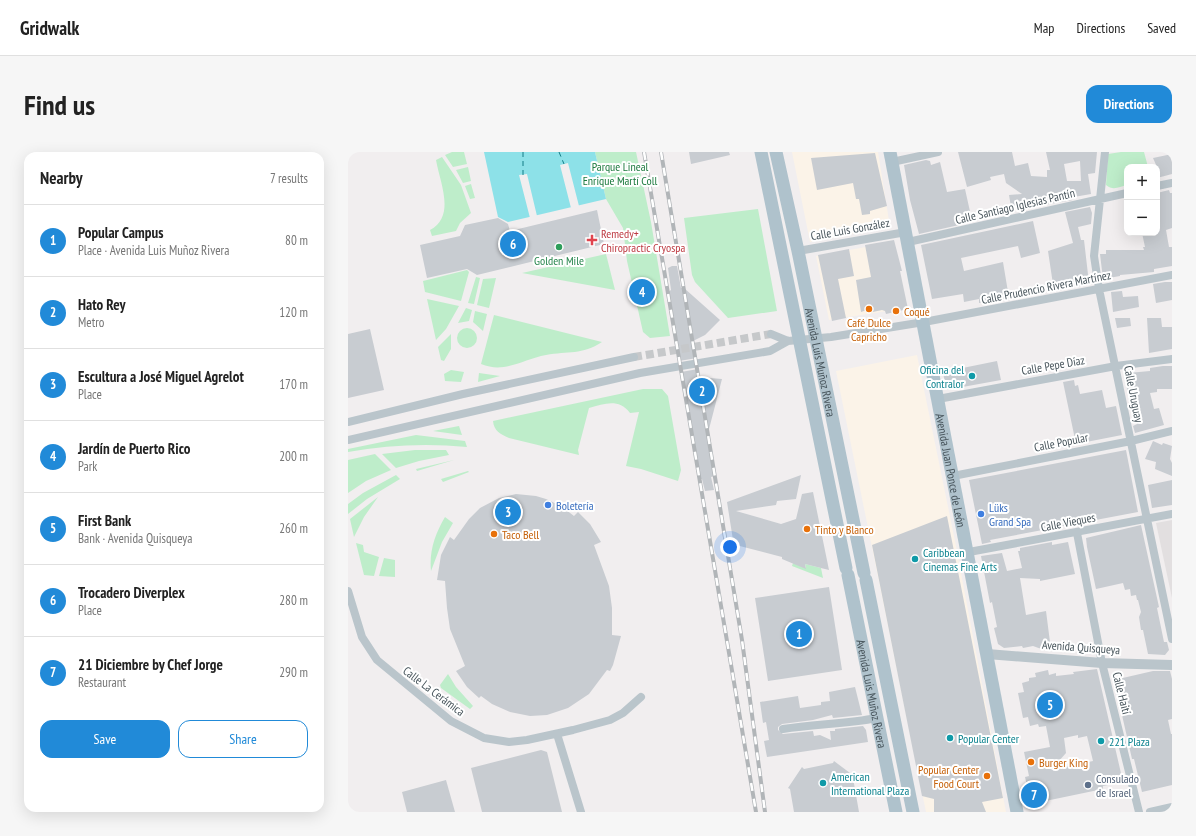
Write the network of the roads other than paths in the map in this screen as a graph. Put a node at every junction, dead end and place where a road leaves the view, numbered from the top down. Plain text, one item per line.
1 (761, 152) edge
2 (776, 152) edge
3 (938, 152) edge
4 (1104, 152) edge
5 (891, 157) edge
6 (1172, 183) edge
7 (1160, 185) edge
8 (1124, 194) edge
9 (1101, 199) junction
10 (907, 237) junction
11 (798, 251) junction
12 (1172, 275) edge
13 (1099, 289) junction
14 (924, 322) junction
15 (771, 334) tunnel mouth
16 (816, 339) junction
17 (794, 341) junction
18 (634, 357) tunnel mouth
19 (1172, 359) edge
20 (1116, 366) junction
21 (938, 399) junction
22 (348, 422) edge
23 (1172, 431) edge
24 (348, 440) edge
25 (1131, 441) junction
26 (954, 476) junction
27 (1172, 514) edge
28 (1146, 519) junction
29 (1076, 533) junction
30 (968, 552) junction
31 (348, 591) edge
32 (1172, 639) edge
33 (987, 654) junction
34 (1102, 662) junction
35 (1172, 665) edge
36 (641, 697) dead end
37 (876, 718) junction
38 (783, 729) dead end
39 (557, 734) junction
40 (1172, 807) edge
41 (581, 812) edge
42 (896, 812) edge
43 (913, 812) edge
44 (1017, 812) edge
45 (1138, 812) edge
46 (1150, 812) edge

1 - 17 main road, Avenida Luis Muñoz Rivera
2 - 11 main road, Avenida Luis Muñoz Rivera
3 - 5 street
4 - 9 street, Calle Uruguay
5 - 10 main road, Avenida Juan Ponce de León
6 - 7 street
8 - 9 street, Calle Santiago Iglesias Pantín
9 - 10 street, Calle Santiago Iglesias Pantín
9 - 13 street, Calle Uruguay
10 - 11 street, Calle Luis González
10 - 14 main road, Avenida Juan Ponce de León
11 - 16 main road, Avenida Luis Muñoz Rivera
12 - 13 street, Calle Prudencio Rivera Martínez
13 - 14 street, Calle Prudencio Rivera Martínez
13 - 20 street, Calle Uruguay
14 - 16 street, Calle Prudencio Rivera Martínez
14 - 21 main road, Avenida Juan Ponce de León
15 - 17 street
16 - 17 street, Calle Prudencio Rivera Martínez
16 - 43 main road, Avenida Luis Muñoz Rivera
17 - 24 street
17 - 37 main road, Avenida Luis Muñoz Rivera
18 - 22 street
19 - 20 street, Calle Pepe Díaz
20 - 21 street, Calle Pepe Díaz
20 - 25 street, Calle Uruguay
21 - 26 main road, Avenida Juan Ponce de León
23 - 25 street, Calle Popular
25 - 26 street, Calle Popular
25 - 28 street, Calle Uruguay
26 - 30 main road, Avenida Juan Ponce de León
27 - 28 street, Calle Vieques
28 - 29 street, Calle Vieques
28 - 32 street, Calle Uruguay
29 - 30 street, Calle Vieques
29 - 34 street, Calle Haití
30 - 33 main road, Avenida Juan Ponce de León
31 - 39 street, Calle La Cerámica
33 - 34 street, Avenida Quisqueya
33 - 44 main road, Avenida Juan Ponce de León
34 - 35 street, Avenida Quisqueya
34 - 45 street, Calle Haití
36 - 39 street, Calle La Cerámica
37 - 38 street
37 - 42 main road, Avenida Luis Muñoz Rivera
39 - 41 street
40 - 46 street

